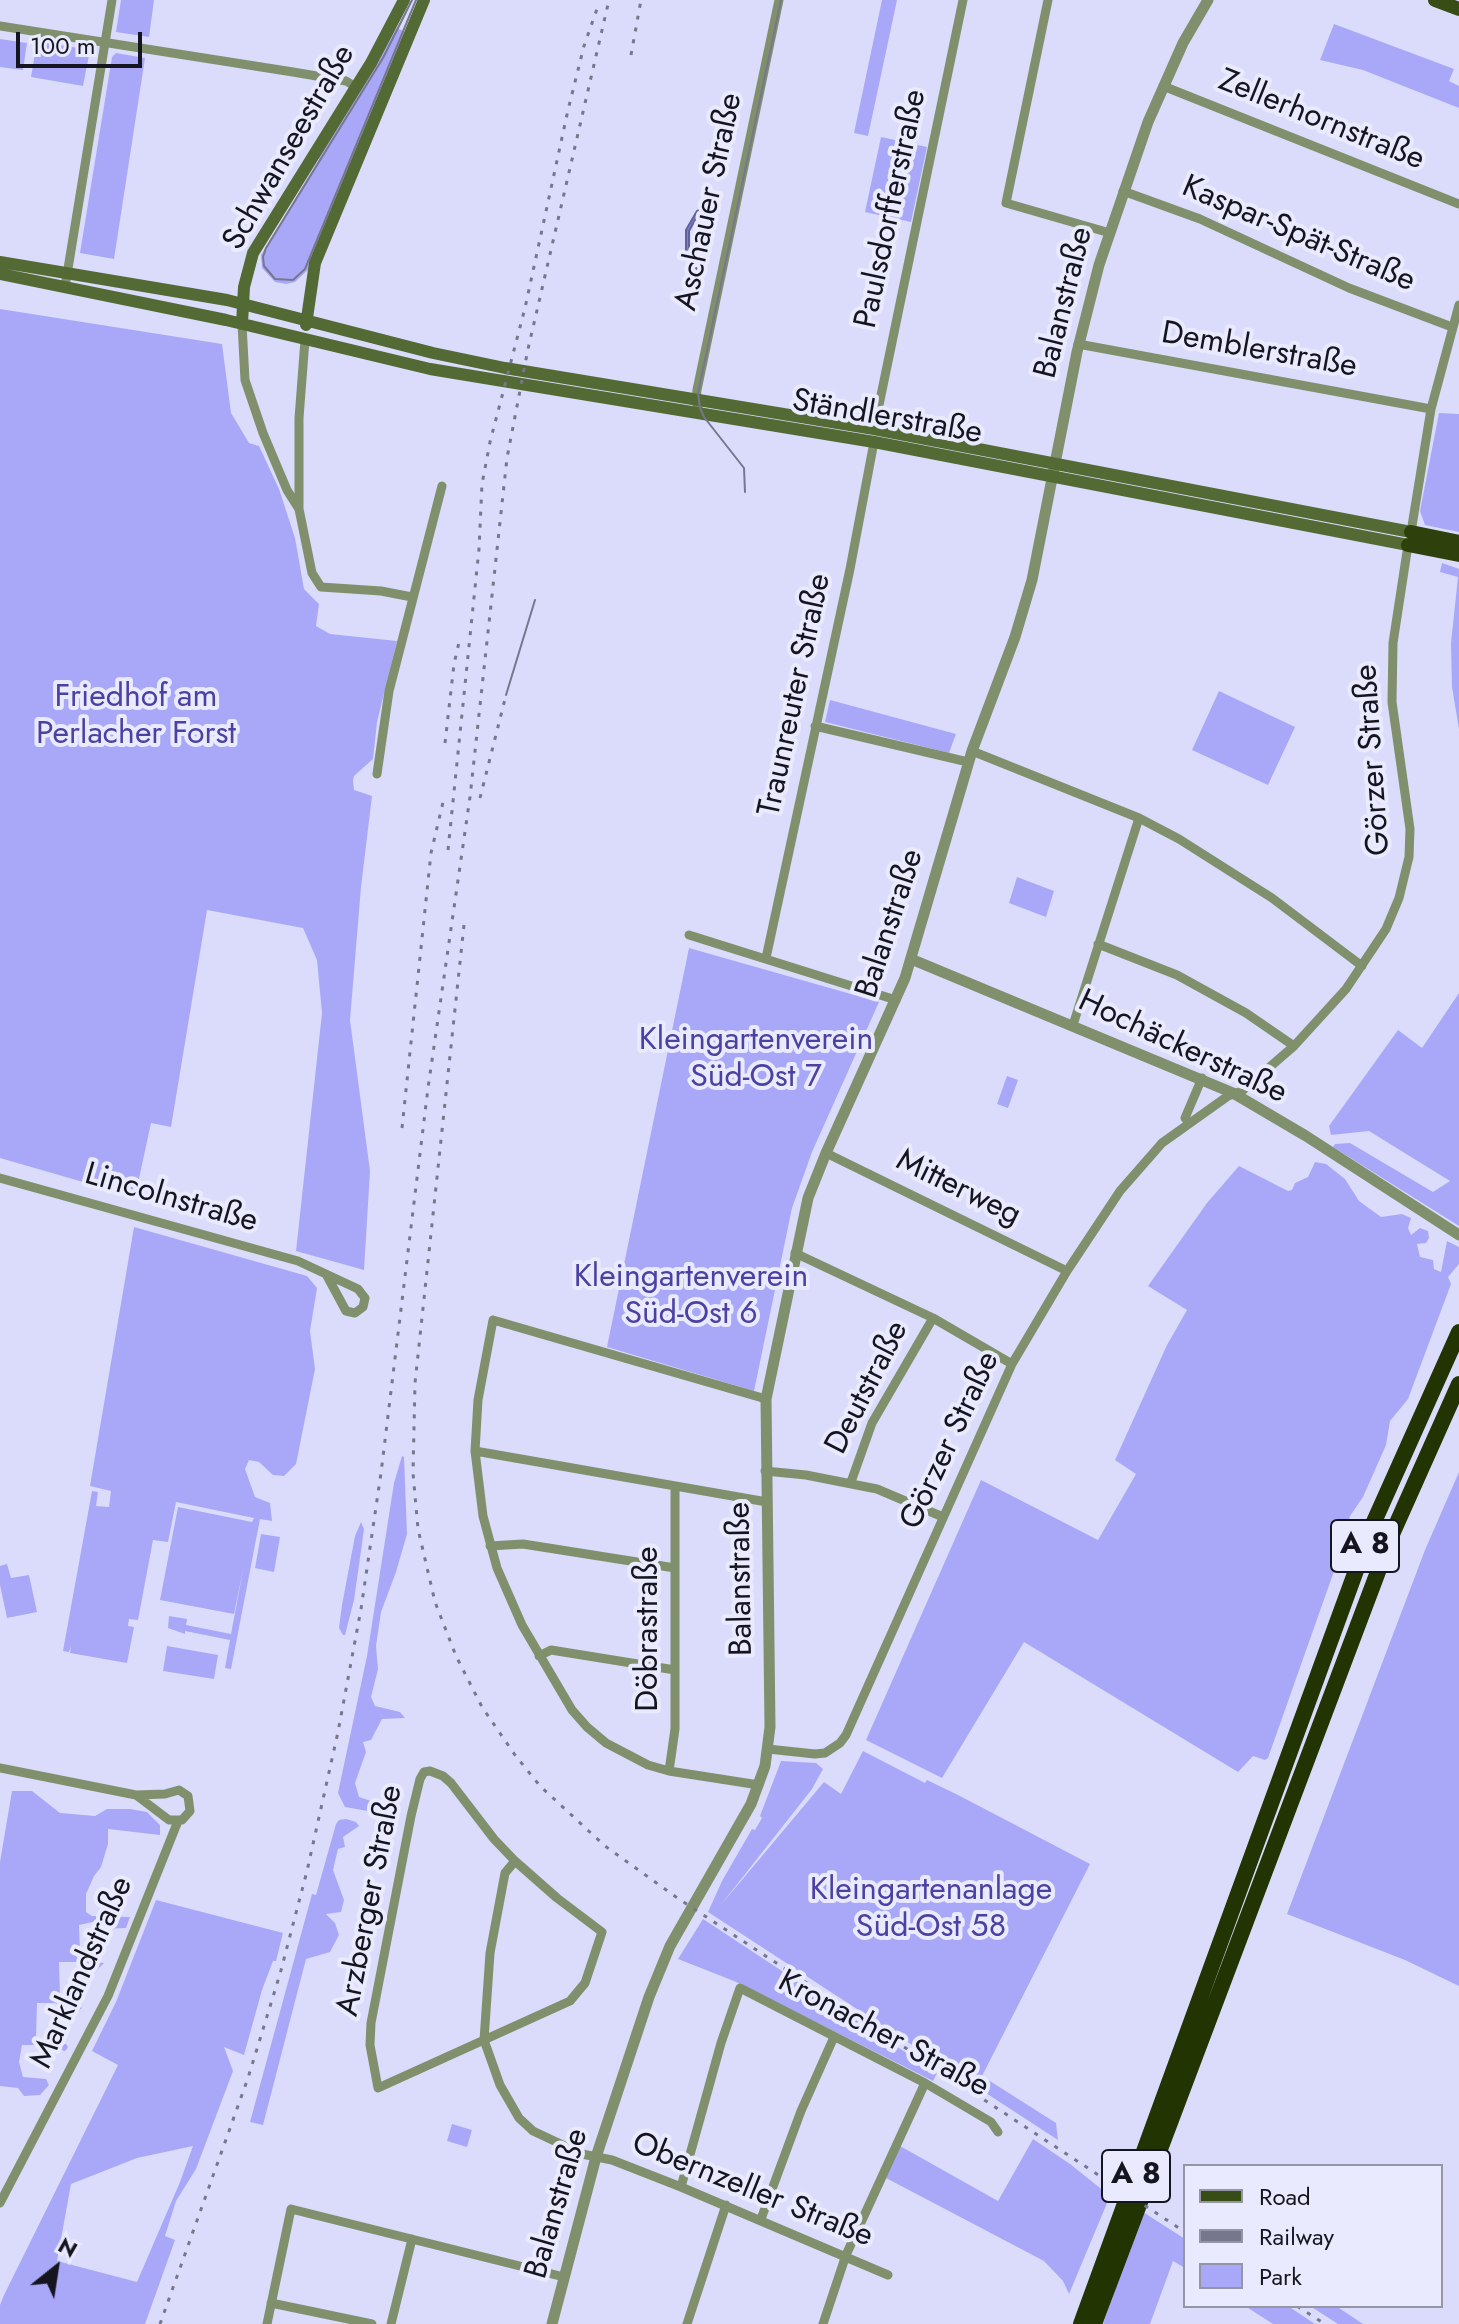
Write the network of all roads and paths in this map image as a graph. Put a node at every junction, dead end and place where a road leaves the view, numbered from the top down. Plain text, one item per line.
1 (112, 0) edge
2 (404, 0) edge
3 (424, 0) edge
4 (779, 0) edge
5 (963, 0) edge
6 (1048, 0) edge
7 (1208, 0) edge
8 (1435, 0) edge
9 (1459, 9) edge
10 (0, 26) edge
11 (105, 42) junction
12 (1163, 86) junction
13 (356, 87) junction
14 (1123, 191) junction
15 (1459, 204) edge
16 (1110, 233) junction
17 (0, 262) edge
18 (68, 272) junction
19 (0, 274) edge
20 (65, 287) junction
21 (242, 303) junction
22 (1459, 305) edge
23 (307, 320) junction
24 (242, 324) junction
25 (1452, 327) junction
26 (305, 340) junction
27 (1078, 344) junction
28 (698, 408) junction
29 (1431, 409) junction
30 (874, 436) junction
31 (1055, 471) junction
32 (442, 486) dead end
33 (299, 509) junction
34 (1409, 538) junction
35 (1459, 542) edge
36 (1459, 555) edge
37 (412, 597) junction
38 (815, 726) junction
39 (970, 757) junction
40 (377, 774) dead end
41 (1139, 818) junction
42 (689, 935) dead end
43 (1098, 944) junction
44 (766, 958) junction
45 (911, 959) junction
46 (1362, 966) junction
47 (896, 1000) junction
48 (1073, 1025) junction
49 (1294, 1046) junction
50 (1202, 1078) junction
51 (1233, 1093) junction
52 (1189, 1123) junction
53 (826, 1153) junction
54 (0, 1178) edge
55 (1459, 1235) edge
56 (795, 1253) junction
57 (1067, 1271) junction
58 (326, 1274) junction
59 (933, 1318) junction
60 (1459, 1332) edge
61 (1012, 1364) junction
62 (1459, 1384) edge
63 (766, 1399) junction
64 (475, 1451) junction
65 (765, 1471) junction
66 (851, 1482) junction
67 (675, 1487) junction
68 (767, 1502) junction
69 (943, 1517) junction
70 (490, 1546) junction
71 (675, 1568) junction
72 (539, 1656) junction
73 (675, 1670) junction
74 (768, 1749) junction
75 (0, 1768) edge
76 (669, 1771) junction
77 (759, 1785) junction
78 (165, 1794) junction
79 (136, 1795) junction
80 (170, 1817) junction
81 (515, 1861) junction
82 (834, 2037) junction
83 (484, 2040) junction
84 (925, 2083) junction
85 (998, 2132) dead end
86 (596, 2157) junction
87 (681, 2187) junction
88 (0, 2203) edge
89 (726, 2205) junction
90 (761, 2219) junction
91 (412, 2239) junction
92 (846, 2255) junction
93 (888, 2275) dead end
94 (564, 2277) junction
95 (271, 2303) junction
96 (355, 2322) edge
97 (267, 2324) edge
98 (372, 2324) edge
99 (391, 2324) edge
100 (552, 2324) edge
101 (687, 2324) edge
102 (823, 2324) edge
103 (1081, 2324) edge
104 (1094, 2324) edge

1 - 11 street
2 - 13 main road, Schwanseestraße
3 - 23 main road, Schwanseestraße
4 - 28 street, Aschauer Straße
5 - 30 street, Paulsdorfferstraße
6 - 16 street
7 - 12 street, Balanstraße
8 - 9 main road
10 - 11 street
11 - 13 street
11 - 18 street
12 - 14 street, Balanstraße
12 - 15 street, Zellerhornstraße
13 - 21 main road, Schwanseestraße
14 - 16 street, Balanstraße
14 - 25 street, Kaspar-Spät-Straße
16 - 27 street, Balanstraße
17 - 18 main road, Ständlerstraße
18 - 20 street
18 - 21 main road, Ständlerstraße
19 - 20 main road, Ständlerstraße
20 - 24 main road, Ständlerstraße
21 - 23 main road, Ständlerstraße
21 - 24 main road, Schwanseestraße
22 - 25 street, Görzer Straße
23 - 26 main road, Schwanseestraße
23 - 28 main road, Ständlerstraße
24 - 26 main road, Ständlerstraße
24 - 33 street, Schwanseestraße
25 - 29 street, Görzer Straße
26 - 28 main road, Ständlerstraße
26 - 33 street, Schwanseestraße
27 - 29 street, Demblerstraße
27 - 31 street, Balanstraße
28 - 30 main road, Ständlerstraße
29 - 34 street, Görzer Straße
30 - 31 main road, Ständlerstraße
30 - 38 street, Traunreuter Straße
31 - 34 main road, Ständlerstraße
31 - 39 street, Balanstraße
32 - 37 street
33 - 37 street, Schwanseestraße
34 - 35 highway, Ständlerstraße
34 - 36 highway, Ständlerstraße
34 - 46 street, Görzer Straße
37 - 40 street
38 - 39 street
38 - 44 street, Traunreuter Straße
39 - 41 street
39 - 45 street, Balanstraße
41 - 43 street
41 - 46 street
42 - 44 street
43 - 48 street
43 - 49 street
44 - 47 street
45 - 47 street, Balanstraße
45 - 48 street, Hochäckerstraße
46 - 49 street, Görzer Straße
47 - 53 street, Balanstraße
48 - 50 street, Hochäckerstraße
49 - 51 street, Görzer Straße
50 - 51 street, Hochäckerstraße
50 - 52 street
51 - 52 street, Görzer Straße
51 - 55 street, Hochäckerstraße
52 - 57 street, Görzer Straße
53 - 56 street, Balanstraße
53 - 57 street, Mitterweg
54 - 58 street, Lincolnstraße
56 - 59 street
56 - 63 street, Balanstraße
57 - 61 street, Görzer Straße
58 - 58 street, Lincolnstraße
59 - 61 street
59 - 66 street, Deutstraße
60 - 103 highway, A 8
61 - 69 street, Görzer Straße
62 - 104 highway, A 8
63 - 64 street
63 - 65 street, Balanstraße
64 - 67 street
64 - 70 street
65 - 66 street
65 - 68 street, Balanstraße
66 - 69 street
67 - 68 street
67 - 71 street, Döbrastraße
68 - 74 street, Balanstraße
69 - 74 street, Görzer Straße
70 - 71 street
70 - 72 street
71 - 73 street, Döbrastraße
72 - 73 street
72 - 76 street
73 - 76 street, Döbrastraße
74 - 77 street, Balanstraße
75 - 79 street
76 - 77 street
77 - 86 street, Balanstraße
78 - 79 street
78 - 80 street
78 - 80 street
79 - 80 street
80 - 88 street, Marklandstraße
81 - 83 street
81 - 83 street
81 - 83 street, Arzberger Straße
82 - 84 street, Kronacher Straße
82 - 87 street, Kronacher Straße
82 - 90 street
83 - 86 street, Obernzeller Straße
84 - 85 street, Kronacher Straße
84 - 92 street
86 - 87 street, Obernzeller Straße
86 - 94 street, Balanstraße
87 - 89 street, Obernzeller Straße
89 - 90 street, Obernzeller Straße
89 - 101 street
90 - 92 street, Obernzeller Straße
91 - 94 street
91 - 95 street
91 - 99 street
92 - 93 street, Obernzeller Straße
92 - 102 street
94 - 100 street, Balanstraße
95 - 96 street
95 - 97 street
96 - 98 street

